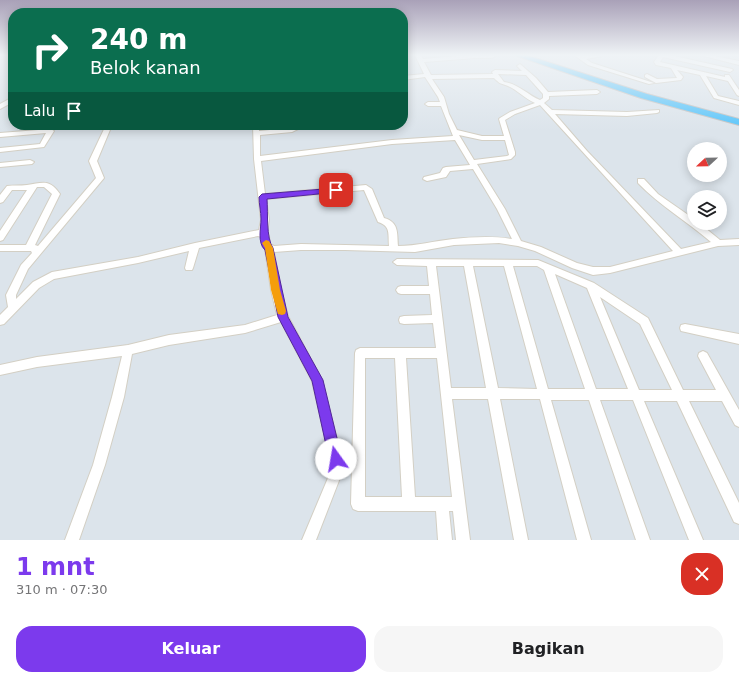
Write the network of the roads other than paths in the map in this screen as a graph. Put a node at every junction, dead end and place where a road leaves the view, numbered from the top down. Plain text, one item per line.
1 (430, 80) edge
2 (500, 80) edge
3 (534, 80) edge
4 (595, 80) edge
5 (615, 80) edge
6 (642, 80) edge
7 (655, 80) edge
8 (665, 80) edge
9 (706, 80) edge
10 (730, 80) edge
11 (651, 83) dead end
12 (597, 92) dead end
13 (546, 94) junction
14 (739, 94) edge
15 (541, 103) junction
16 (739, 103) edge
17 (428, 104) dead end
18 (443, 104) junction
19 (657, 111) dead end
20 (550, 112) junction
21 (739, 116) edge
22 (739, 122) edge
23 (108, 130) edge
24 (257, 130) edge
25 (292, 130) edge
26 (257, 133) junction
27 (0, 135) edge
28 (456, 135) junction
29 (508, 138) junction
30 (0, 150) edge
31 (257, 159) junction
32 (30, 162) dead end
33 (0, 165) edge
34 (474, 165) junction
35 (427, 179) dead end
36 (641, 181) dead end
37 (32, 186) junction
38 (262, 197) junction
39 (0, 200) edge
40 (687, 218) edge
41 (702, 230) edge
42 (264, 234) junction
43 (0, 238) edge
44 (739, 242) edge
45 (518, 243) junction
46 (718, 243) junction
47 (195, 246) junction
48 (0, 248) edge
49 (269, 248) junction
50 (394, 249) junction
51 (32, 251) junction
52 (679, 252) junction
53 (397, 262) dead end
54 (431, 262) junction
55 (468, 262) junction
56 (508, 263) junction
57 (548, 267) junction
58 (189, 268) dead end
59 (591, 286) junction
60 (401, 290) dead end
61 (434, 290) junction
62 (13, 308) junction
63 (283, 317) junction
64 (438, 319) junction
65 (404, 320) dead end
66 (0, 321) edge
67 (685, 328) dead end
68 (739, 339) edge
69 (128, 350) junction
70 (400, 353) junction
71 (441, 353) junction
72 (703, 356) dead end
73 (0, 370) edge
74 (446, 393) junction
75 (493, 394) junction
76 (544, 394) junction
77 (592, 394) junction
78 (636, 395) junction
79 (680, 395) junction
80 (725, 396) junction
81 (739, 421) edge
82 (409, 504) junction
83 (442, 504) junction
84 (459, 504) junction
85 (739, 518) edge
86 (72, 540) edge
87 (309, 540) edge
88 (445, 540) edge
89 (463, 540) edge
90 (521, 540) edge
91 (584, 540) edge
92 (642, 540) edge
93 (696, 540) edge

1 - 18 street
2 - 15 street
3 - 13 street
4 - 22 highway
5 - 21 highway
6 - 11 street
7 - 8 street
9 - 16 street
10 - 14 street
12 - 13 street
13 - 15 street
15 - 20 street
15 - 29 street
17 - 18 street
18 - 28 street
19 - 20 street
20 - 52 street
23 - 51 street
24 - 26 street
25 - 26 street
26 - 31 street
27 - 30 street
28 - 29 street
28 - 31 street
28 - 34 street
29 - 34 street
31 - 38 street
32 - 33 street
34 - 35 street
34 - 45 street
36 - 40 street
37 - 39 street
37 - 43 street
37 - 51 street
38 - 42 street
38 - 50 street
41 - 46 street
42 - 47 street
42 - 49 street
44 - 46 street
45 - 50 street
45 - 52 street
46 - 52 street
47 - 58 street
47 - 62 street
48 - 51 street
49 - 50 street
49 - 63 street
51 - 62 street
53 - 54 street
54 - 55 street
54 - 61 street
55 - 56 street
55 - 75 street
56 - 57 street
56 - 76 street
57 - 59 street
57 - 77 street
59 - 78 street
59 - 79 street
60 - 61 street
61 - 64 street
62 - 66 street
63 - 69 street
63 - 87 street
64 - 65 street
64 - 71 street
67 - 68 street
69 - 73 street
69 - 86 street
70 - 71 street
70 - 82 street
70 - 82 street
71 - 74 street
72 - 80 street
74 - 75 street
74 - 84 street
75 - 76 street
75 - 90 street
76 - 77 street
76 - 91 street
77 - 78 street
77 - 92 street
78 - 79 street
78 - 93 street
79 - 80 street
79 - 85 street
80 - 81 street
82 - 83 street
83 - 84 street
83 - 88 street
84 - 89 street

